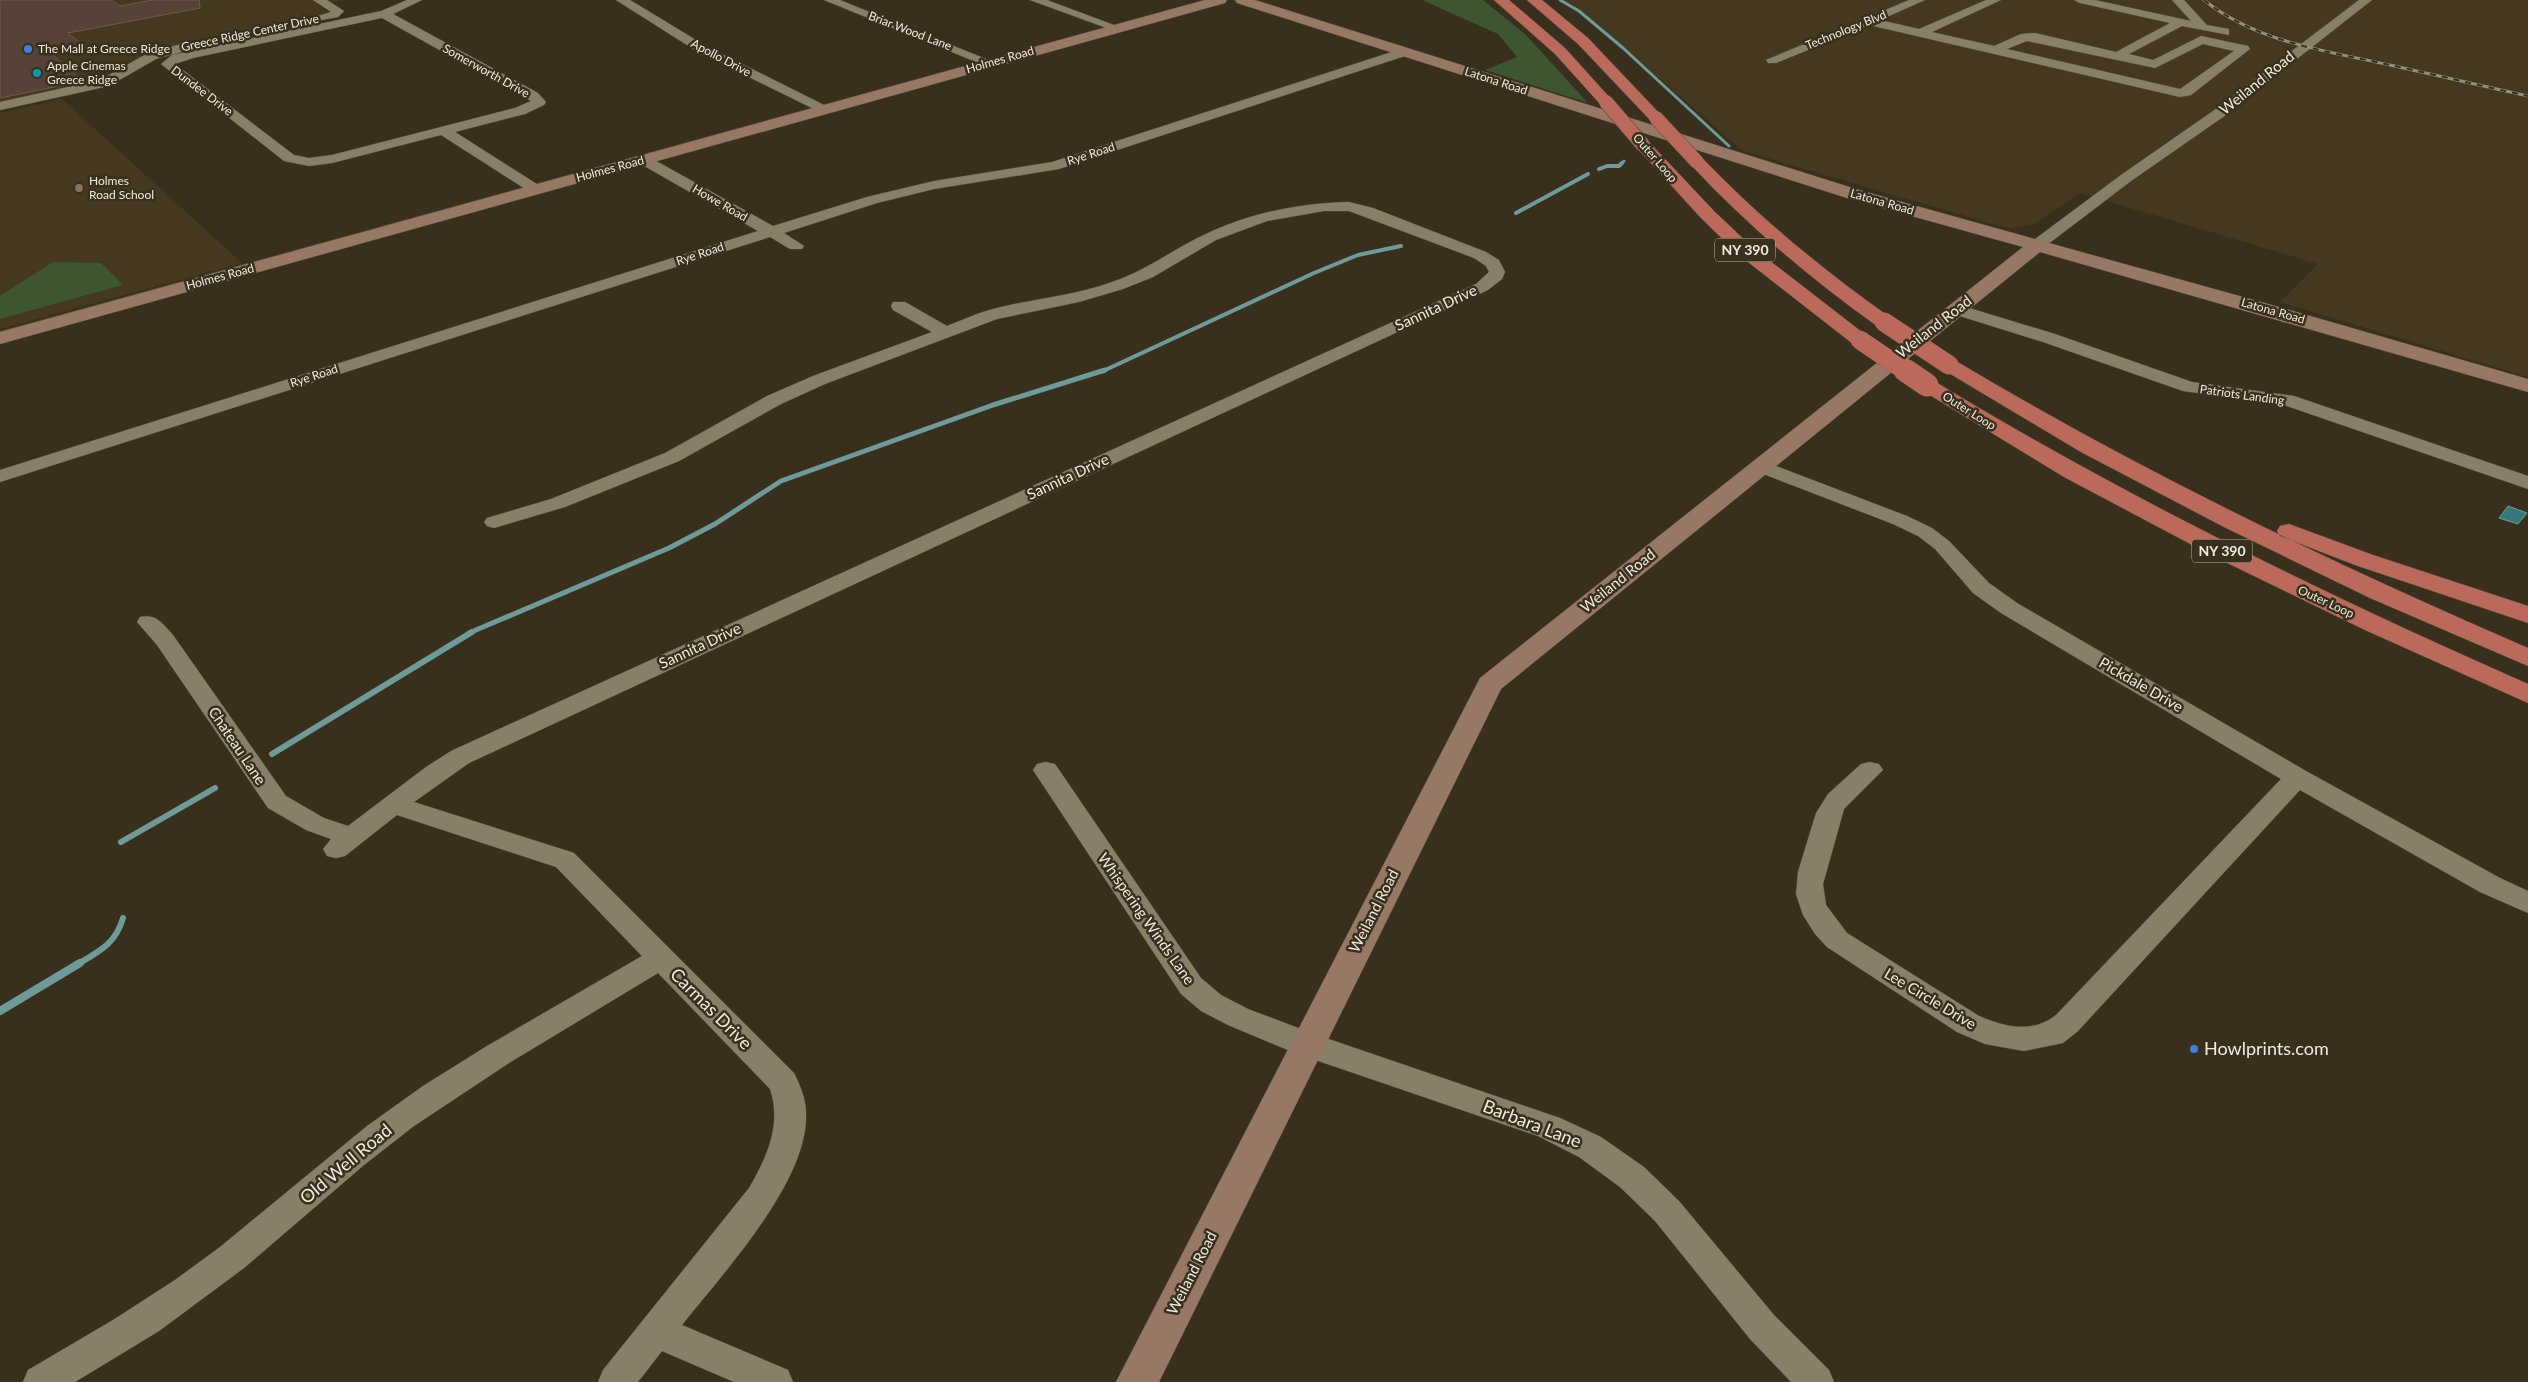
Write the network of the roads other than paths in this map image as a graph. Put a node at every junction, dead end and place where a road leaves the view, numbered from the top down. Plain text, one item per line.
1 (319, 0) edge
2 (415, 0) edge
3 (622, 0) edge
4 (830, 0) edge
5 (1036, 0) edge
6 (1220, 0) edge
7 (1242, 0) edge
8 (1501, 0) edge
9 (1534, 0) edge
10 (1919, 0) edge
11 (1994, 0) edge
12 (2080, 0) edge
13 (2128, 0) edge
14 (2178, 0) edge
15 (2366, 0) edge
16 (377, 3) dead end
17 (2113, 7) junction
18 (384, 14) junction
19 (1868, 21) junction
20 (2181, 22) junction
21 (2203, 27) junction
22 (1116, 28) junction
23 (1921, 33) junction
24 (2238, 35) dead end
25 (1996, 50) junction
26 (1404, 52) junction
27 (2117, 56) junction
28 (1772, 60) dead end
29 (990, 63) junction
30 (0, 106) edge
31 (825, 109) junction
32 (444, 131) junction
33 (644, 160) junction
34 (536, 189) junction
35 (770, 232) junction
36 (2038, 245) junction
37 (796, 246) dead end
38 (899, 306) dead end
39 (1956, 309) junction
40 (945, 332) junction
41 (0, 338) edge
42 (2528, 386) edge
43 (2058, 430) junction
44 (1760, 466) junction
45 (0, 476) edge
46 (2528, 483) edge
47 (494, 522) dead end
48 (2528, 615) edge
49 (148, 622) dead end
50 (2528, 658) edge
51 (2528, 694) edge
52 (1046, 770) dead end
53 (1870, 770) dead end
54 (2297, 777) junction
55 (394, 805) junction
56 (2528, 903) edge
57 (661, 958) junction
58 (1306, 1044) junction
59 (655, 1331) junction
60 (40, 1382) edge
61 (616, 1382) edge
62 (775, 1382) edge
63 (1137, 1382) edge
64 (1816, 1382) edge

1 - 30 street, Greece Ridge Center Drive
2 - 16 street
2 - 18 street
3 - 31 street, Apollo Drive
4 - 29 street, Briar Wood Lane
5 - 22 street
6 - 22 street, Holmes Road
7 - 26 street, Latona Road
8 - 51 highway, Outer Loop / NY 390, bridge
9 - 43 highway, Outer Loop / NY 390, bridge
10 - 19 street, Technology Blvd
11 - 23 street
12 - 17 street
13 - 17 street
14 - 21 street
15 - 36 street, Weiland Road
17 - 20 street
18 - 32 street, Somerworth Drive
18 - 32 street, Dundee Drive
19 - 23 street
19 - 28 street, Technology Blvd
20 - 21 street
20 - 27 street
21 - 24 street
22 - 29 street, Holmes Road
23 - 25 street
25 - 27 street
25 - 27 street
26 - 35 street, Rye Road
26 - 36 street, Latona Road
29 - 31 street, Holmes Road
31 - 33 street, Holmes Road
32 - 34 street
33 - 34 street, Holmes Road
33 - 35 street, Howe Road
34 - 41 street, Holmes Road
35 - 37 street, Howe Road
35 - 45 street, Rye Road
36 - 39 street, Weiland Road
36 - 42 street, Latona Road
38 - 40 street
39 - 44 street, Weiland Road
39 - 46 street, Patriots Landing
40 - 47 street, Sannita Drive
40 - 55 street, Sannita Drive
43 - 48 highway
43 - 50 highway, Outer Loop / NY 390
44 - 54 street, Pickdale Drive
44 - 58 street, Weiland Road
49 - 55 street, Chateau Lane
52 - 58 street, Whispering Winds Lane
53 - 54 street, Lee Circle Drive
54 - 56 street, Pickdale Drive
55 - 57 street, Carmas Drive
57 - 59 street, Carmas Drive
57 - 60 street, Old Well Road
58 - 63 street, Weiland Road
58 - 64 street, Barbara Lane
59 - 61 street, Carmas Drive
59 - 62 street

